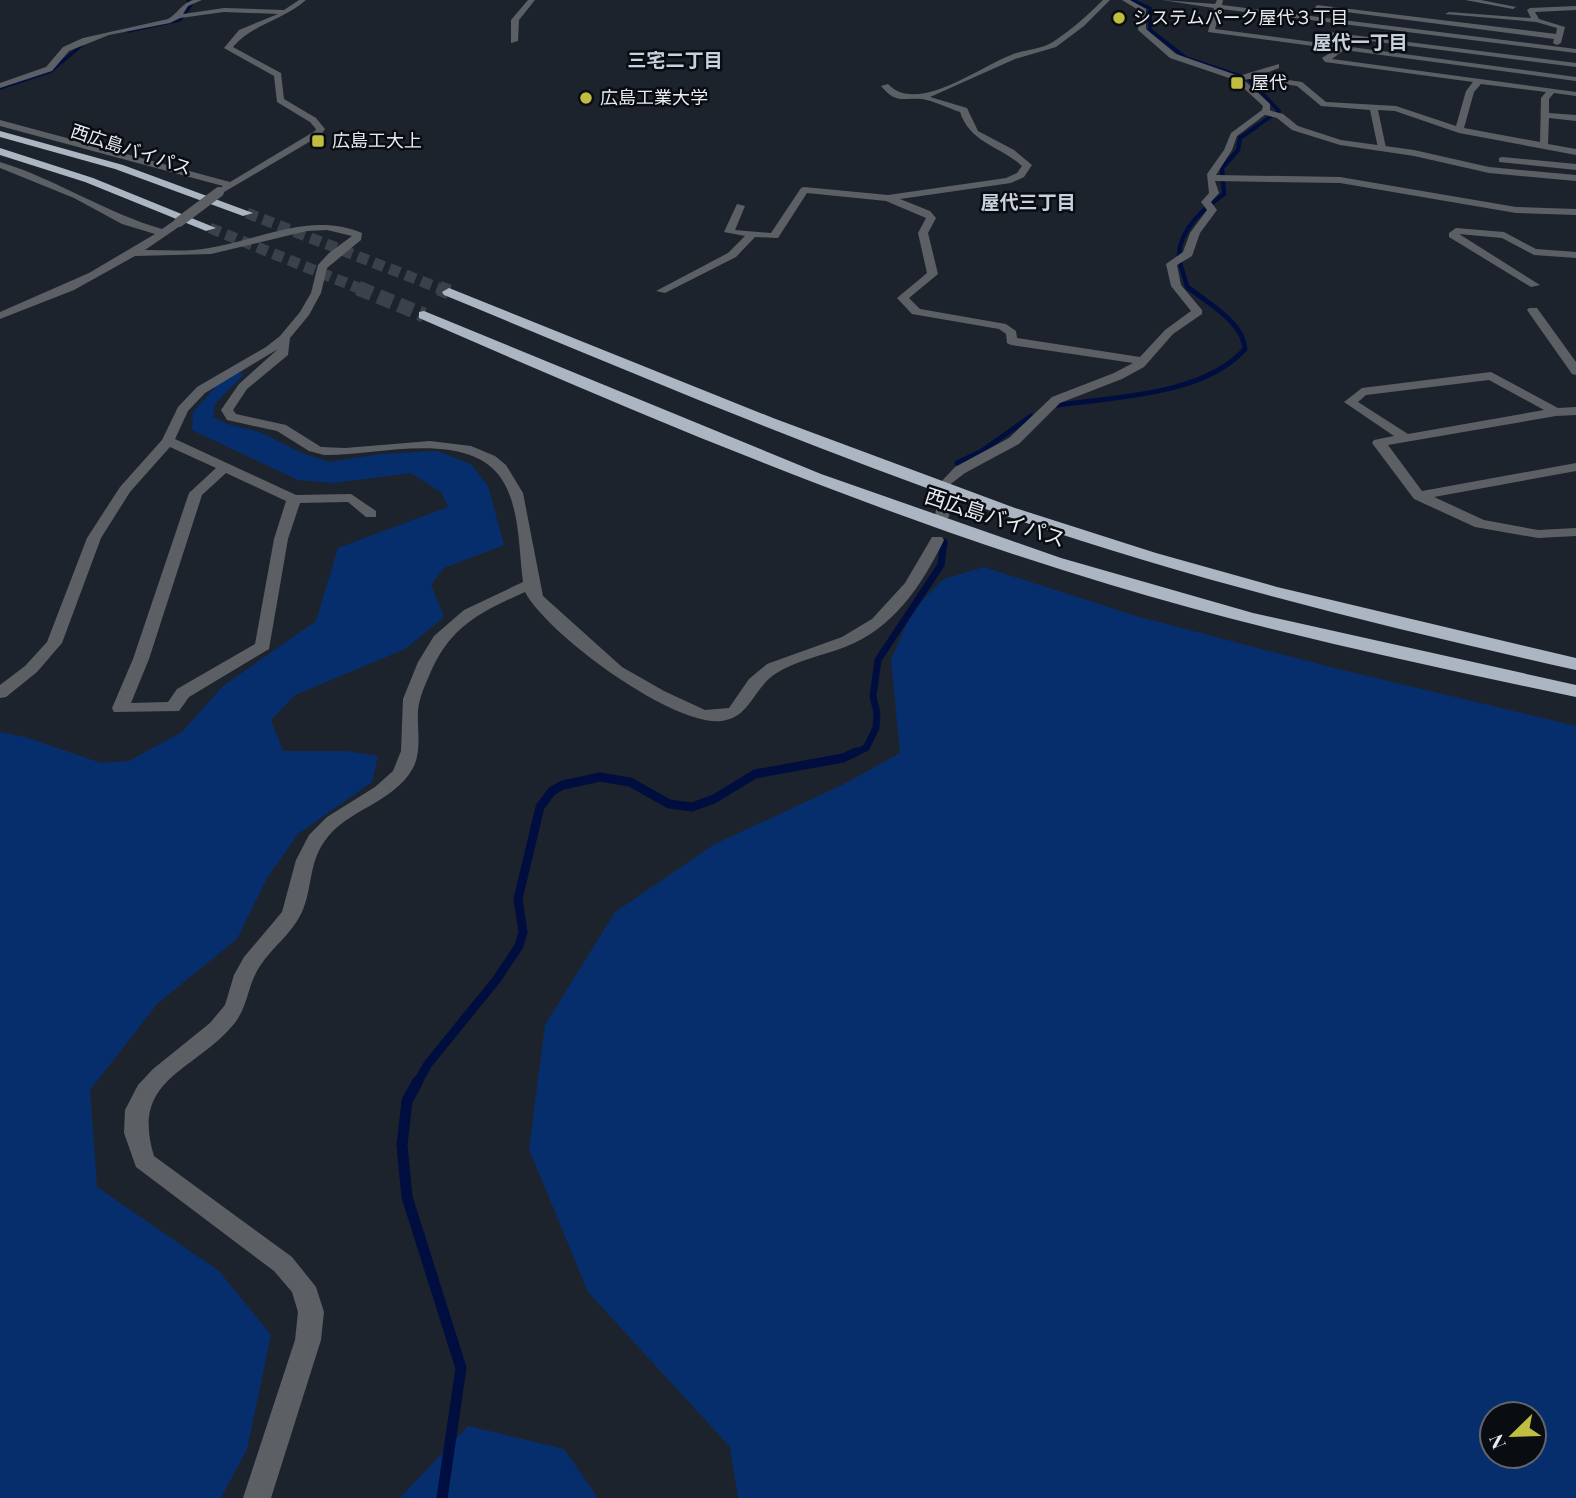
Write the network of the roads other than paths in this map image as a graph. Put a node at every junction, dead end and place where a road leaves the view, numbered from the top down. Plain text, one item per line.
1 (303, 0) edge
2 (532, 0) edge
3 (1107, 0) edge
4 (1125, 0) edge
5 (1165, 0) edge
6 (1468, 0) edge
7 (1311, 1) edge
8 (194, 2) edge
9 (1219, 3) edge
10 (1303, 6) dead end
11 (1576, 8) edge
12 (1530, 10) junction
13 (285, 12) junction
14 (1367, 14) junction
15 (183, 16) junction
16 (1202, 17) dead end
17 (1391, 17) junction
18 (1214, 18) junction
19 (1227, 20) dead end
20 (1536, 20) junction
21 (1372, 27) junction
22 (1318, 32) dead end
23 (1563, 36) junction
24 (1357, 37) junction
25 (514, 41) dead end
26 (1342, 48) junction
27 (1555, 49) junction
28 (1576, 51) edge
29 (1555, 63) junction
30 (1576, 65) edge
31 (1276, 66) dead end
32 (1250, 76) junction
33 (1238, 78) junction
34 (1576, 78) edge
35 (1478, 82) junction
36 (0, 86) edge
37 (885, 86) dead end
38 (1551, 92) junction
39 (1576, 94) edge
40 (919, 96) junction
41 (1373, 106) junction
42 (1270, 114) junction
43 (1545, 115) junction
44 (1576, 118) edge
45 (0, 123) edge
46 (1459, 130) junction
47 (0, 134) edge
48 (1544, 145) junction
49 (1382, 148) junction
50 (0, 151) edge
51 (1576, 152) edge
52 (1502, 160) dead end
53 (0, 165) edge
54 (1576, 167) edge
55 (1212, 178) junction
56 (1576, 178) edge
57 (228, 184) junction
58 (888, 198) junction
59 (740, 206) dead end
60 (1576, 212) edge
61 (247, 213) tunnel mouth
62 (210, 228) tunnel mouth
63 (163, 233) junction
64 (753, 234) junction
65 (135, 253) junction
66 (1576, 255) edge
67 (1535, 285) dead end
68 (661, 291) dead end
69 (449, 292) tunnel mouth
70 (1533, 310) dead end
71 (424, 315) tunnel mouth
72 (0, 316) edge
73 (284, 338) junction
74 (1143, 361) junction
75 (1576, 371) edge
76 (1576, 411) edge
77 (1556, 412) junction
78 (1405, 438) junction
79 (168, 440) junction
80 (1576, 467) edge
81 (224, 468) junction
82 (948, 482) dead end
83 (1419, 496) junction
84 (294, 499) junction
85 (371, 514) dead end
86 (1576, 532) edge
87 (937, 540) dead end
88 (530, 584) junction
89 (1576, 664) edge
90 (1576, 691) edge
91 (0, 693) edge
92 (257, 1498) edge

1 - 13 street
2 - 25 street
3 - 40 street
4 - 33 street
5 - 9 street
6 - 12 street
7 - 14 street
8 - 15 street
9 - 18 street
9 - 21 street
10 - 14 street
11 - 12 street
12 - 20 street
13 - 15 street
13 - 57 street
14 - 17 street
15 - 36 street
16 - 18 street
17 - 20 street
17 - 21 street
17 - 23 street
18 - 19 street
18 - 26 street
20 - 23 street
21 - 24 street
21 - 27 street
22 - 24 street
23 - 27 street
24 - 26 street
24 - 29 street
26 - 34 street
26 - 35 street
27 - 28 street
27 - 29 street
29 - 30 street
29 - 34 street
31 - 32 street
32 - 33 street
32 - 41 street
33 - 42 street
35 - 38 street
35 - 46 street
37 - 40 street
38 - 39 street
38 - 43 street
40 - 58 street
41 - 46 street
41 - 49 street
42 - 49 street
42 - 55 street
43 - 44 street
43 - 48 street
45 - 57 street
46 - 48 street
47 - 61 highway, 西広島バイパス
48 - 51 street
49 - 56 street
50 - 62 highway, 西広島バイパス
52 - 54 street
53 - 63 street
55 - 60 street
55 - 74 street
57 - 63 street, bridge
58 - 64 street
58 - 74 street
59 - 64 street
63 - 65 street
64 - 68 street
65 - 72 street
65 - 73 street
66 - 67 street
69 - 89 highway, 西広島バイパス
70 - 75 street
71 - 90 highway, 西広島バイパス
73 - 79 street
73 - 88 street
74 - 82 street
76 - 77 street
77 - 78 street
77 - 78 street
78 - 83 street
79 - 81 street
79 - 91 street
80 - 83 street
81 - 84 street
81 - 84 street
83 - 86 street
84 - 85 street
87 - 88 street
88 - 92 street

